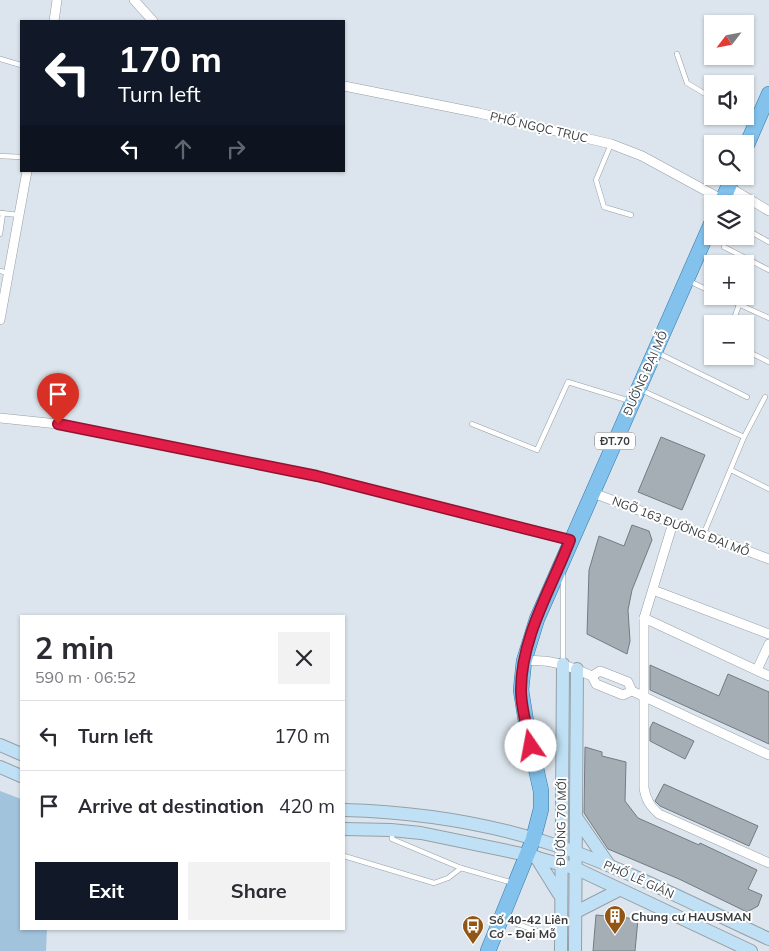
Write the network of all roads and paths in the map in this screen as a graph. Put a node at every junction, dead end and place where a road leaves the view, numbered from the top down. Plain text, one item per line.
1 (57, 0) edge
2 (134, 0) edge
3 (54, 20) edge
4 (153, 20) edge
5 (677, 54) dead end
6 (0, 60) edge
7 (20, 65) edge
8 (345, 86) edge
9 (704, 93) edge
10 (769, 94) edge
11 (754, 114) edge
12 (611, 144) junction
13 (0, 156) edge
14 (20, 157) edge
15 (27, 172) edge
16 (727, 192) edge
17 (769, 210) edge
18 (2, 213) edge
19 (18, 215) junction
20 (631, 215) dead end
21 (0, 234) edge
22 (754, 234) edge
23 (704, 240) edge
24 (769, 242) edge
25 (724, 247) dead end
26 (769, 270) edge
27 (4, 272) edge
28 (686, 280) junction
29 (704, 288) edge
30 (739, 305) joint
31 (735, 315) edge
32 (769, 318) edge
33 (0, 320) edge
34 (654, 352) junction
35 (754, 354) edge
36 (769, 362) edge
37 (635, 395) junction
38 (747, 397) dead end
39 (765, 397) dead end
40 (0, 418) edge
41 (472, 424) dead end
42 (744, 437) junction
43 (730, 470) junction
44 (769, 489) edge
45 (593, 493) junction
46 (673, 523) junction
47 (704, 534) junction
48 (570, 540) junction
49 (563, 558) junction
50 (769, 560) edge
51 (653, 590) junction
52 (644, 618) junction
53 (769, 634) edge
54 (769, 644) edge
55 (524, 661) junction
56 (563, 664) junction
57 (576, 669) junction
58 (757, 670) junction
59 (592, 676) junction
60 (769, 676) edge
61 (632, 691) junction
62 (643, 696) junction
63 (0, 745) edge
64 (20, 754) edge
65 (769, 755) edge
66 (0, 767) edge
67 (20, 776) edge
68 (345, 810) edge
69 (576, 817) junction
70 (345, 829) edge
71 (391, 830) junction
72 (533, 840) junction
73 (562, 848) junction
74 (577, 853) junction
75 (345, 856) edge
76 (532, 856) junction
77 (769, 863) edge
78 (560, 864) junction
79 (609, 865) junction
80 (461, 868) junction
81 (577, 870) junction
82 (515, 883) junction
83 (619, 890) junction
84 (561, 896) junction
85 (576, 912) junction
86 (501, 918) junction
87 (540, 932) dead end
88 (769, 939) edge
89 (488, 951) edge
90 (561, 951) edge
91 (575, 951) edge
92 (751, 951) edge

1 - 3 street
2 - 4 street
5 - 9 lane
6 - 7 lane
8 - 12 street, PHỐ NGỌC TRỤC
10 - 11 main road
12 - 16 street, PHỐ NGỌC TRỤC
12 - 20 lane
13 - 14 lane
15 - 19 street
16 - 17 street, PHỐ NGỌC TRỤC
18 - 19 lane
18 - 21 lane
19 - 27 street
22 - 24 lane
23 - 28 main road, ĐƯỜNG ĐẠI MỖ / ĐT.70
25 - 26 lane
27 - 33 street
28 - 29 lane
28 - 34 main road, ĐƯỜNG ĐẠI MỖ / ĐT.70
30 - 31 lane
30 - 32 lane
34 - 37 main road, ĐƯỜNG ĐẠI MỖ / ĐT.70
34 - 38 lane
35 - 36 lane
37 - 41 lane
37 - 42 lane
37 - 45 main road, ĐƯỜNG ĐẠI MỖ / ĐT.70
39 - 42 lane
40 - 48 street
42 - 43 lane
43 - 44 lane
43 - 47 lane
45 - 46 street, NGÕ 163 ĐƯỜNG ĐẠI MỖ
45 - 48 main road, ĐƯỜNG ĐẠI MỖ / ĐT.70
46 - 47 street, NGÕ 163 ĐƯỜNG ĐẠI MỖ
46 - 51 street
47 - 50 street, NGÕ 163 ĐƯỜNG ĐẠI MỖ
48 - 49 main road, ĐƯỜNG ĐẠI MỖ / ĐT.70
49 - 55 main road, ĐƯỜNG ĐẠI MỖ / ĐT.70
49 - 56 lane
51 - 52 street
51 - 53 street
52 - 58 street
52 - 62 street
54 - 58 street
55 - 56 street
55 - 72 main road, ĐƯỜNG ĐẠI MỖ / ĐT.70
56 - 57 street
56 - 73 main road, ĐƯỜNG 70 MỚI
57 - 59 street
57 - 69 main road, ĐƯỜNG 70 MỚI
58 - 60 street
59 - 61 street
59 - 61 street
61 - 62 street
62 - 65 street
62 - 77 street
63 - 64 main road
66 - 67 main road
68 - 72 main road, PHỐ LÊ GIẢN
69 - 74 main road, ĐƯỜNG 70 MỚI
69 - 79 main road
70 - 71 main road, PHỐ LÊ GIẢN
71 - 76 main road, PHỐ LÊ GIẢN
71 - 80 lane
72 - 73 main road, PHỐ LÊ GIẢN
72 - 76 main road, ĐƯỜNG ĐẠI MỖ / ĐT.70
73 - 74 main road, PHỐ LÊ GIẢN
73 - 78 main road, ĐƯỜNG 70 MỚI
74 - 79 main road, PHỐ LÊ GIẢN
74 - 81 main road, ĐƯỜNG 70 MỚI
75 - 80 lane
76 - 78 main road, PHỐ LÊ GIẢN
76 - 82 main road, ĐƯỜNG ĐẠI MỖ / ĐT.70
76 - 84 main road
78 - 81 main road, PHỐ LÊ GIẢN
78 - 84 main road, ĐƯỜNG 70 MỚI
79 - 88 main road, PHỐ LÊ GIẢN
80 - 82 lane
81 - 83 main road, PHỐ LÊ GIẢN
81 - 85 main road, ĐƯỜNG 70 MỚI
82 - 86 main road, ĐƯỜNG ĐẠI MỖ / ĐT.70
83 - 85 main road
83 - 92 main road, PHỐ LÊ GIẢN
84 - 90 main road, ĐƯỜNG 70 MỚI
85 - 91 main road, ĐƯỜNG 70 MỚI
86 - 87 lane
86 - 89 main road, ĐƯỜNG ĐẠI MỖ / ĐT.70

